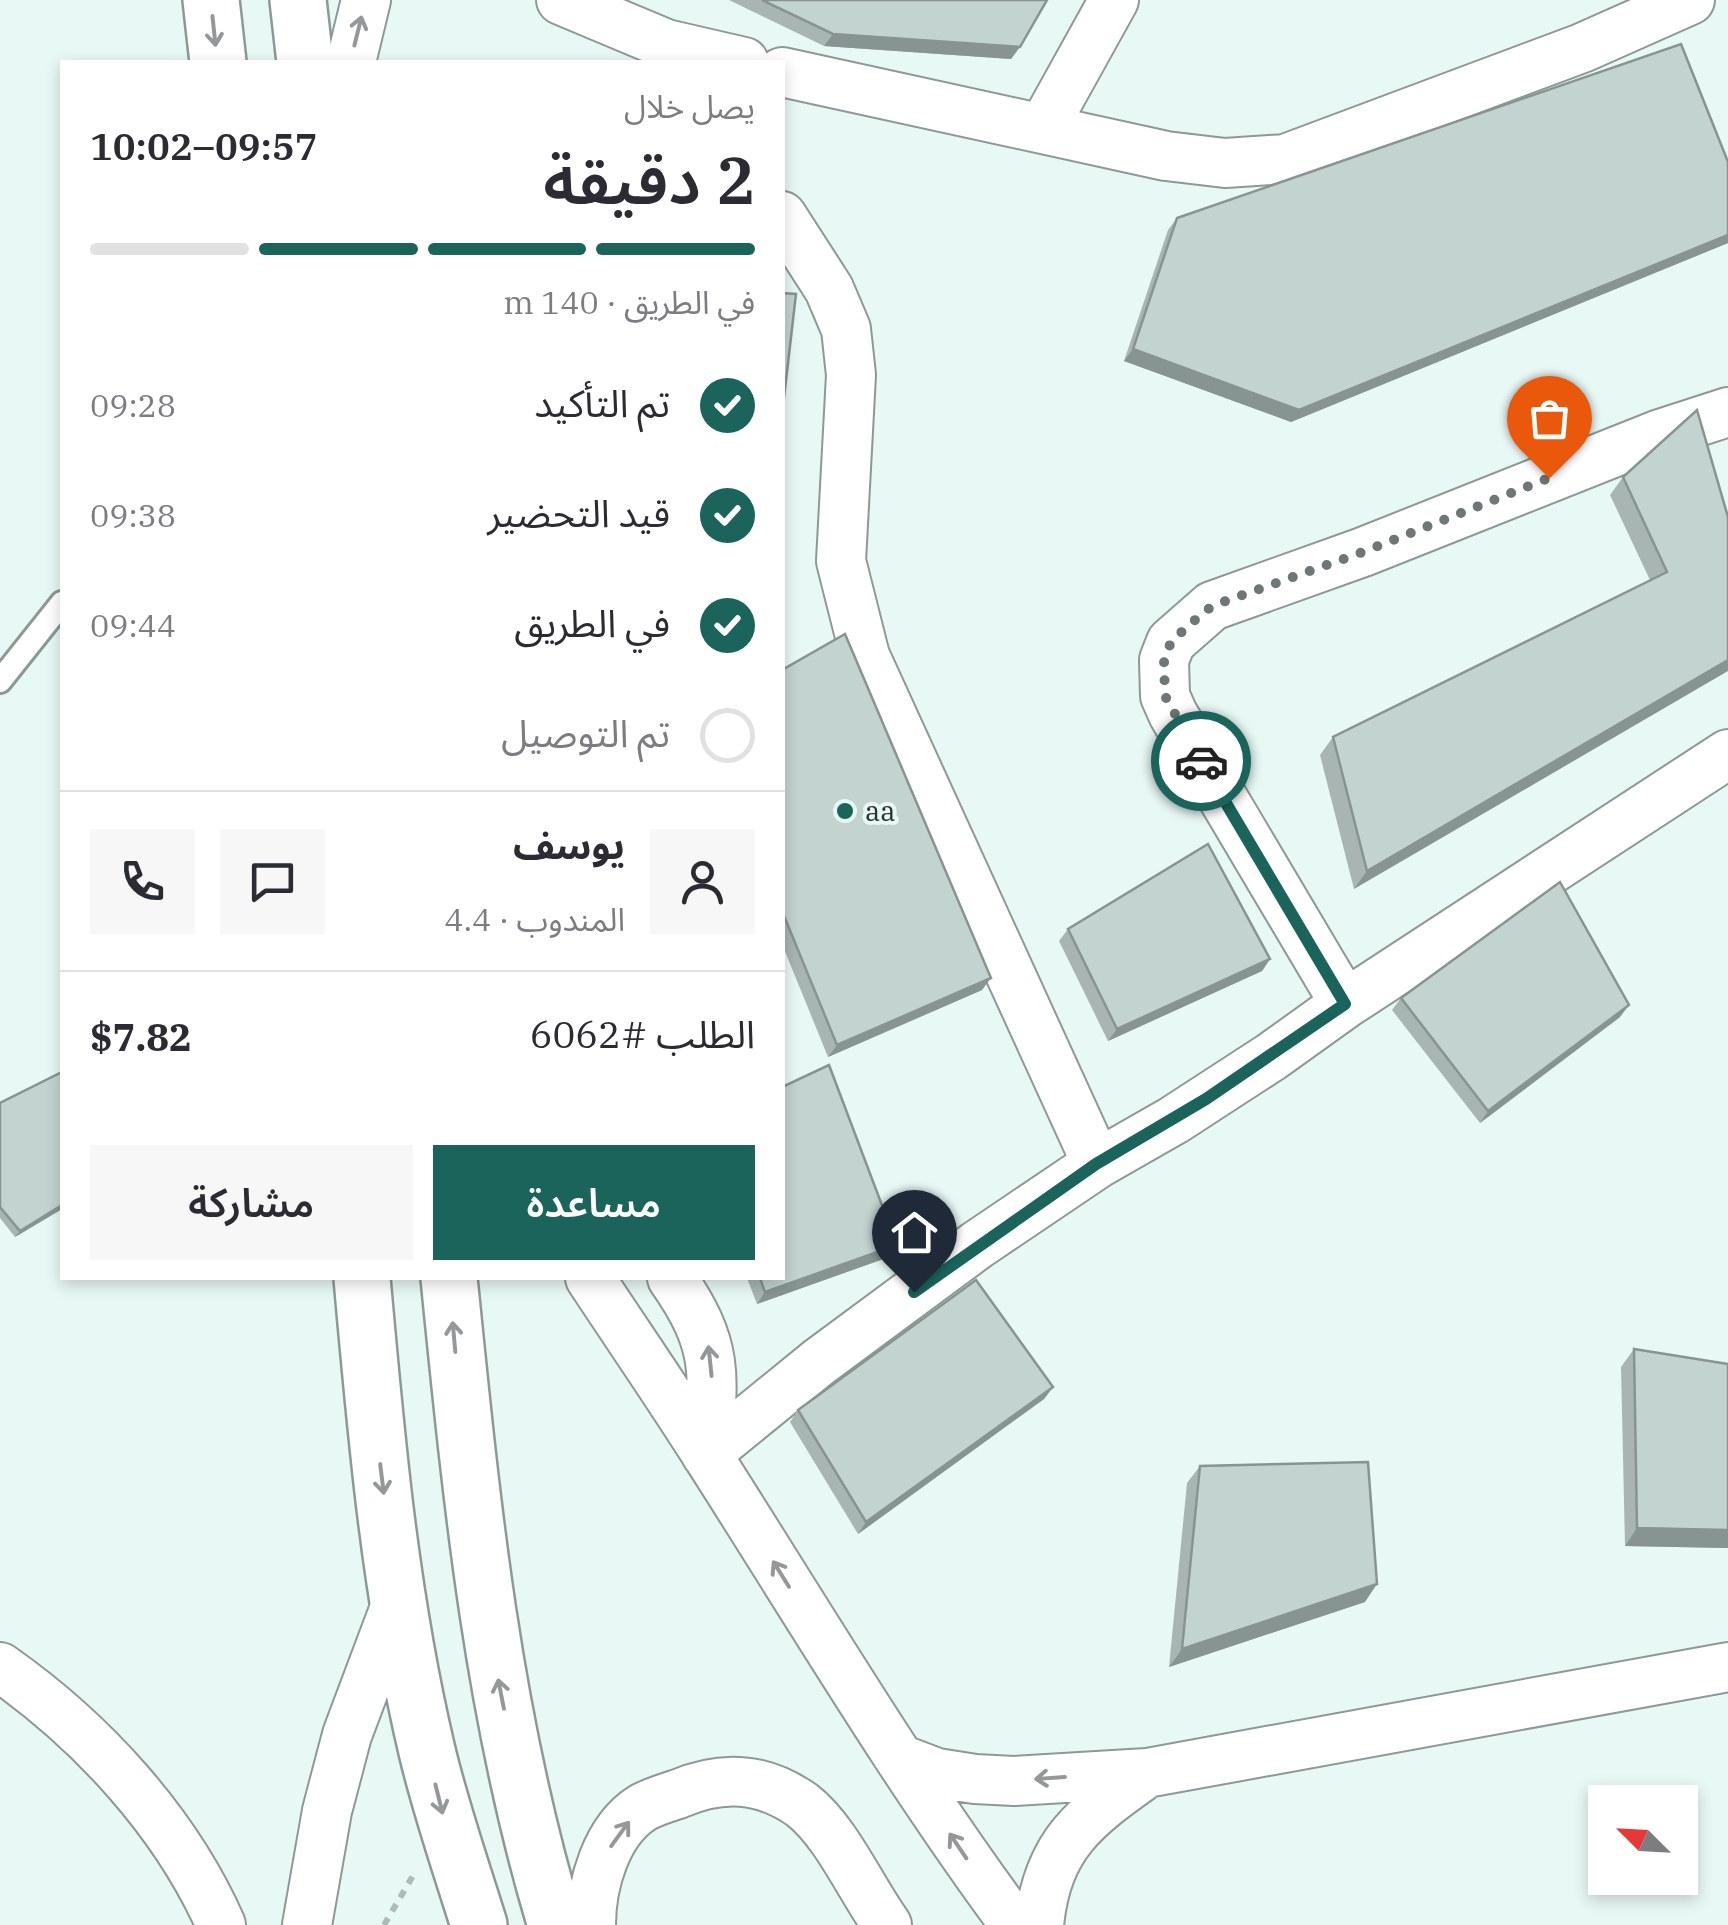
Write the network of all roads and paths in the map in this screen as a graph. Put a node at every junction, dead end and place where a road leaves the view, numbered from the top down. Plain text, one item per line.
1 (210, 0) edge
2 (298, 0) edge
3 (366, 0) edge
4 (561, 0) edge
5 (1114, 0) edge
6 (1684, 1) edge
7 (672, 53) edge
8 (218, 60) edge
9 (305, 60) edge
10 (351, 60) edge
11 (728, 60) edge
12 (785, 73) edge
13 (1044, 128) junction
14 (785, 221) edge
15 (1728, 412) edge
16 (60, 606) edge
17 (0, 681) edge
18 (1728, 754) edge
19 (1345, 1004) junction
20 (1096, 1164) junction
21 (362, 1280) edge
22 (449, 1280) edge
23 (591, 1280) edge
24 (673, 1280) edge
25 (460, 1399) junction
26 (374, 1414) junction
27 (706, 1454) junction
28 (397, 1602) junction
29 (0, 1667) edge
30 (1728, 1667) edge
31 (900, 1759) junction
32 (1147, 1774) junction
33 (221, 1925) edge
34 (307, 1925) edge
35 (479, 1925) edge
36 (556, 1925) edge
37 (591, 1925) edge
38 (886, 1925) edge
39 (1015, 1925) edge
40 (1039, 1925) edge

1 -> 8 main road
2 - 9 main road
10 -> 3 street
4 - 7 street
5 - 13 street
6 - 13 street
7 - 11 street
12 - 13 street
14 - 20 street
15 - 19 street
16 - 17 lane
18 - 19 street
19 - 20 street
20 - 27 street
21 - 26 main road
25 -> 22 main road
23 - 27 street
27 -> 24 street
25 - 26 main road
36 -> 25 main road
26 -> 28 main road
31 -> 27 street
28 - 34 street
28 -> 35 main road
29 - 33 street
30 - 32 street
32 -> 31 street
39 -> 31 street
32 - 40 street
37 -> 38 street

